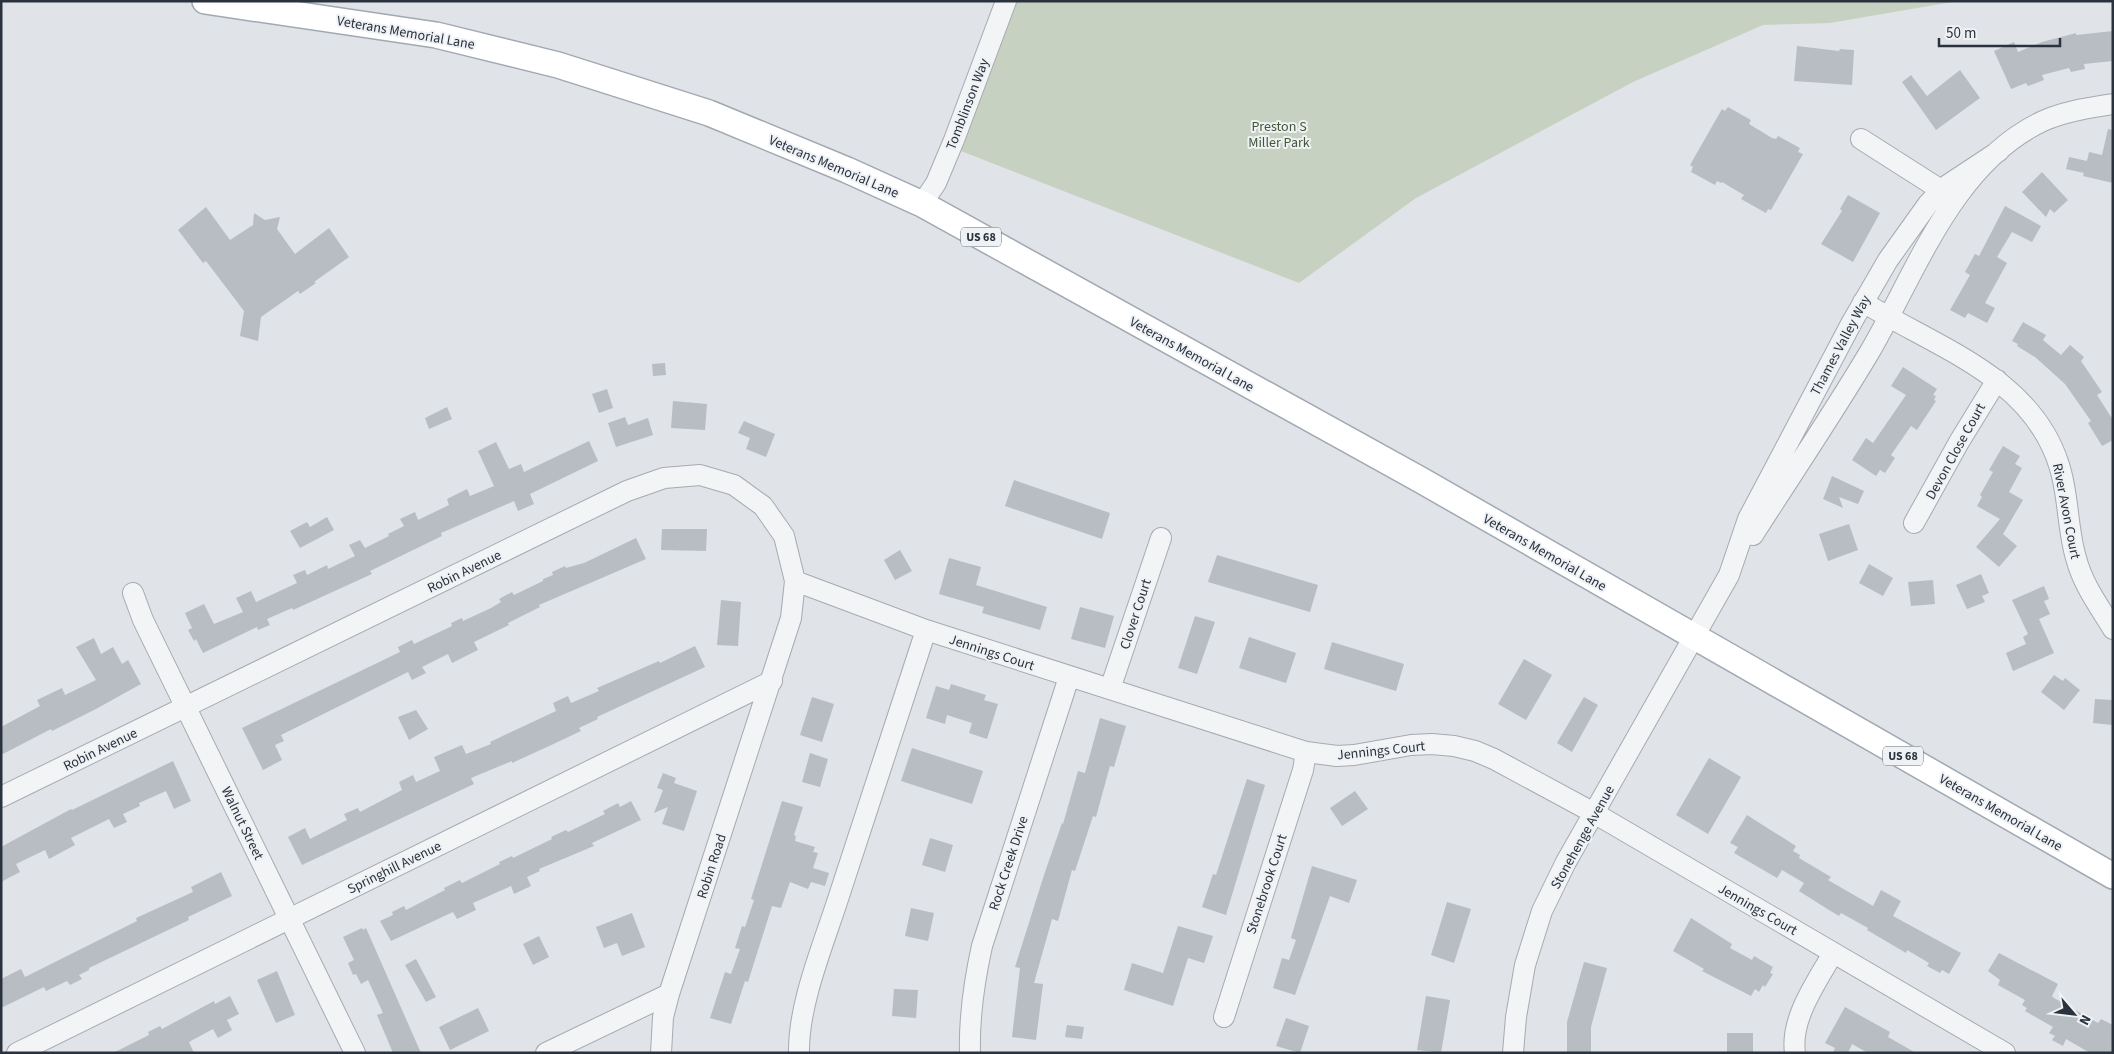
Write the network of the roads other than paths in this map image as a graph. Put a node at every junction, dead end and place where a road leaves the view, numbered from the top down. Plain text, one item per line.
1 (205, 1) edge
2 (1006, 1) edge
3 (2113, 104) edge
4 (1861, 139) dead end
5 (1999, 151) junction
6 (1942, 190) junction
7 (922, 204) junction
8 (1864, 302) junction
9 (1889, 318) junction
10 (1997, 380) junction
11 (1914, 523) dead end
12 (1161, 538) dead end
13 (1728, 575) junction
14 (795, 581) junction
15 (133, 593) dead end
16 (2113, 629) edge
17 (926, 630) junction
18 (1694, 637) junction
19 (1070, 677) junction
20 (772, 681) junction
21 (1110, 690) junction
22 (185, 707) junction
23 (1306, 752) junction
24 (1, 797) edge
25 (1594, 813) junction
26 (2113, 876) edge
27 (290, 918) junction
28 (1833, 953) junction
29 (669, 994) junction
30 (1224, 1017) dead end
31 (16, 1053) edge
32 (355, 1053) edge
33 (546, 1053) edge
34 (661, 1053) edge
35 (799, 1053) edge
36 (970, 1053) edge
37 (1513, 1053) edge
38 (1795, 1053) edge
39 (2004, 1053) edge

1 - 7 main road, Veterans Memorial Lane / US 68
2 - 7 street, Tomblinson Way
3 - 5 street, Thames Valley Way
4 - 6 street
5 - 6 street, Thames Valley Way
5 - 9 street, Thames Valley Way
6 - 8 street, Thames Valley Way
7 - 18 main road, Veterans Memorial Lane / US 68
8 - 9 street, River Avon Court
8 - 13 street, Thames Valley Way
9 - 10 street, River Avon Court
9 - 13 street, Thames Valley Way
10 - 11 street, Devon Close Court
10 - 16 street, River Avon Court
12 - 21 street, Clover Court
13 - 18 street, Thames Valley Way
14 - 17 street, Jennings Court
14 - 20 street, Robin Avenue
14 - 22 street, Robin Avenue
15 - 22 street, Walnut Street
17 - 19 street, Jennings Court
17 - 35 street
18 - 25 street, Stonehenge Avenue
18 - 26 main road, Veterans Memorial Lane / US 68
19 - 21 street, Jennings Court
19 - 36 street, Rock Creek Drive
20 - 27 street, Springhill Avenue
20 - 29 street, Robin Road
21 - 23 street, Jennings Court
22 - 24 street, Robin Avenue
22 - 27 street, Walnut Street
23 - 25 street, Jennings Court
23 - 30 street, Stonebrook Court
25 - 28 street, Jennings Court
25 - 37 street, Stonehenge Avenue
27 - 31 street, Springhill Avenue
27 - 32 street, Walnut Street
28 - 38 street
28 - 39 street, Jennings Court
29 - 33 street
29 - 34 street, Robin Road

